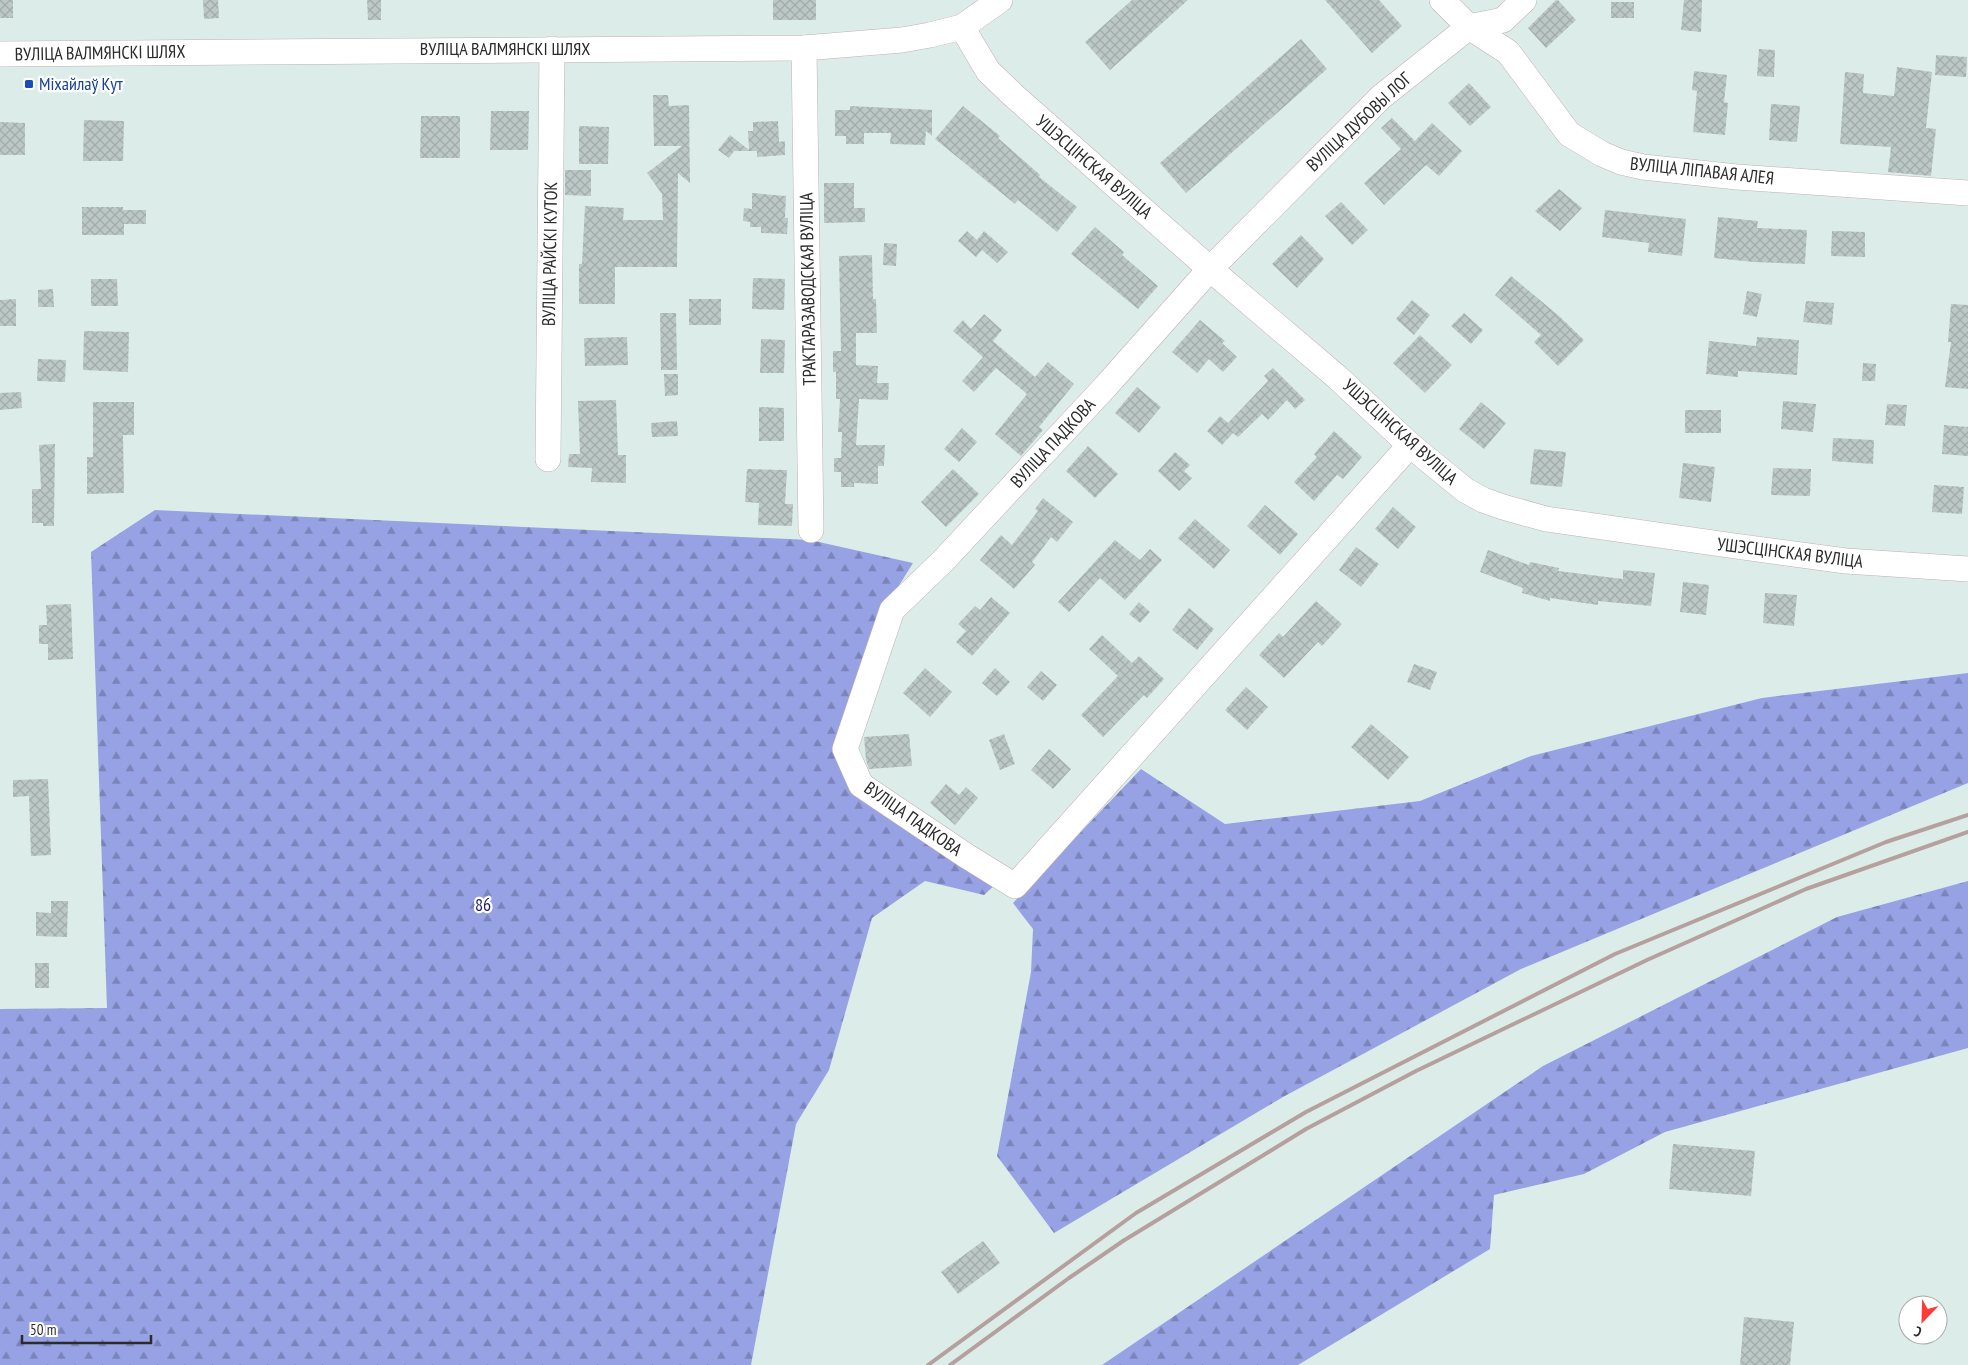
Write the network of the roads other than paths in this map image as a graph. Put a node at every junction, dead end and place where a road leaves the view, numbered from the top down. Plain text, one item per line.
1 (1000, 0) edge
2 (1442, 0) edge
3 (1524, 0) edge
4 (962, 27) junction
5 (1469, 27) junction
6 (804, 48) junction
7 (552, 49) junction
8 (0, 54) edge
9 (1968, 193) edge
10 (1210, 269) junction
11 (1410, 445) junction
12 (548, 459) dead end
13 (811, 530) dead end
14 (1968, 569) edge

1 - 4 street, ВУЛІЦА ВАЛМЯНСКІ ШЛЯХ
2 - 5 street, ВУЛІЦА ЛІПАВАЯ АЛЕЯ
3 - 5 street, ВУЛІЦА ДУБОВЫ ЛОГ
4 - 6 street, ВУЛІЦА ВАЛМЯНСКІ ШЛЯХ
4 - 10 street, УШЭСЦІНСКАЯ ВУЛІЦА
5 - 9 street, ВУЛІЦА ЛІПАВАЯ АЛЕЯ
5 - 10 street, ВУЛІЦА ДУБОВЫ ЛОГ
6 - 7 street, ВУЛІЦА ВАЛМЯНСКІ ШЛЯХ
6 - 13 street, ТРАКТАРАЗАВОДСКАЯ ВУЛІЦА
7 - 8 street, ВУЛІЦА ВАЛМЯНСКІ ШЛЯХ
7 - 12 street, ВУЛІЦА РАЙСКІ КУТОК
10 - 11 street, УШЭСЦІНСКАЯ ВУЛІЦА
10 - 11 street, ВУЛІЦА ПАДКОВА
11 - 14 street, УШЭСЦІНСКАЯ ВУЛІЦА

